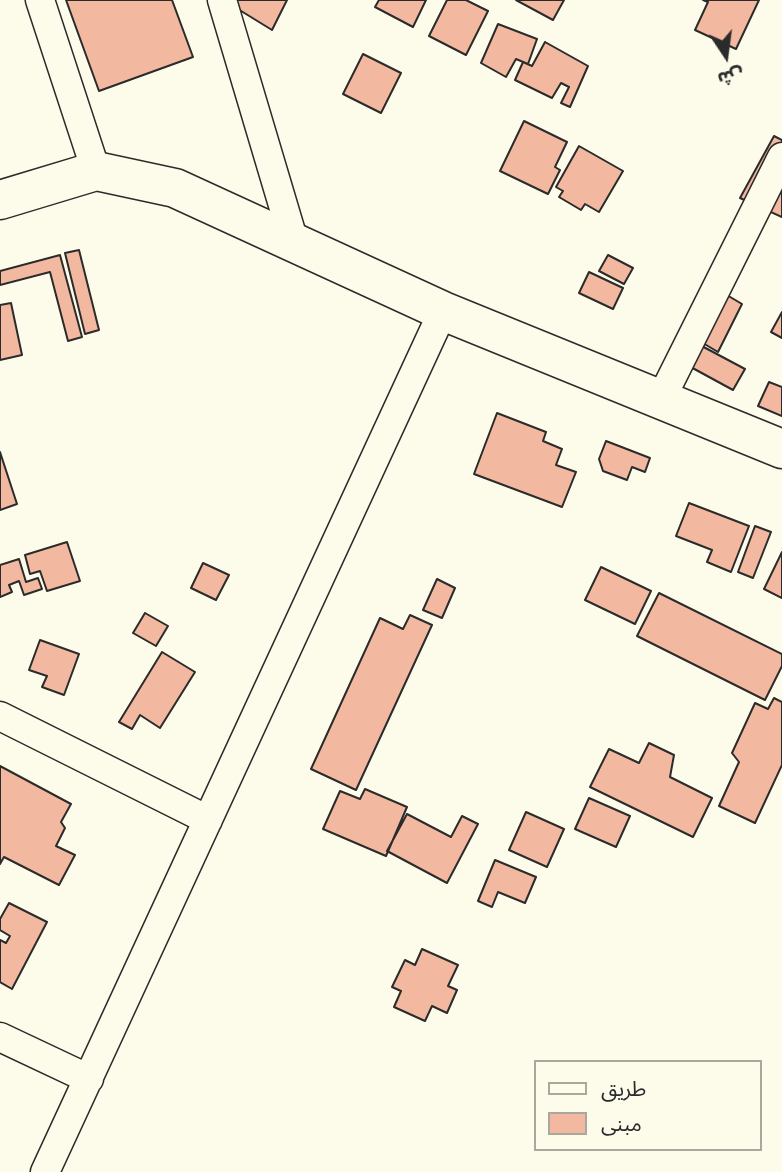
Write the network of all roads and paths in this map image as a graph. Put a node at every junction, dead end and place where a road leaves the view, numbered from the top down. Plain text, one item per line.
1 (40, 0) edge
2 (222, 0) edge
3 (782, 157) edge
4 (96, 171) junction
5 (0, 200) edge
6 (294, 242) junction
7 (443, 311) junction
8 (660, 401) junction
9 (782, 449) edge
10 (0, 716) edge
11 (208, 820) junction
12 (0, 1037) edge
13 (89, 1079) junction
14 (45, 1172) edge

1 - 4 street
2 - 6 street
3 - 8 street
4 - 5 street
4 - 6 street
6 - 7 street
7 - 8 street
7 - 11 street
8 - 9 street
10 - 11 street
11 - 13 street
12 - 13 street
13 - 14 street

